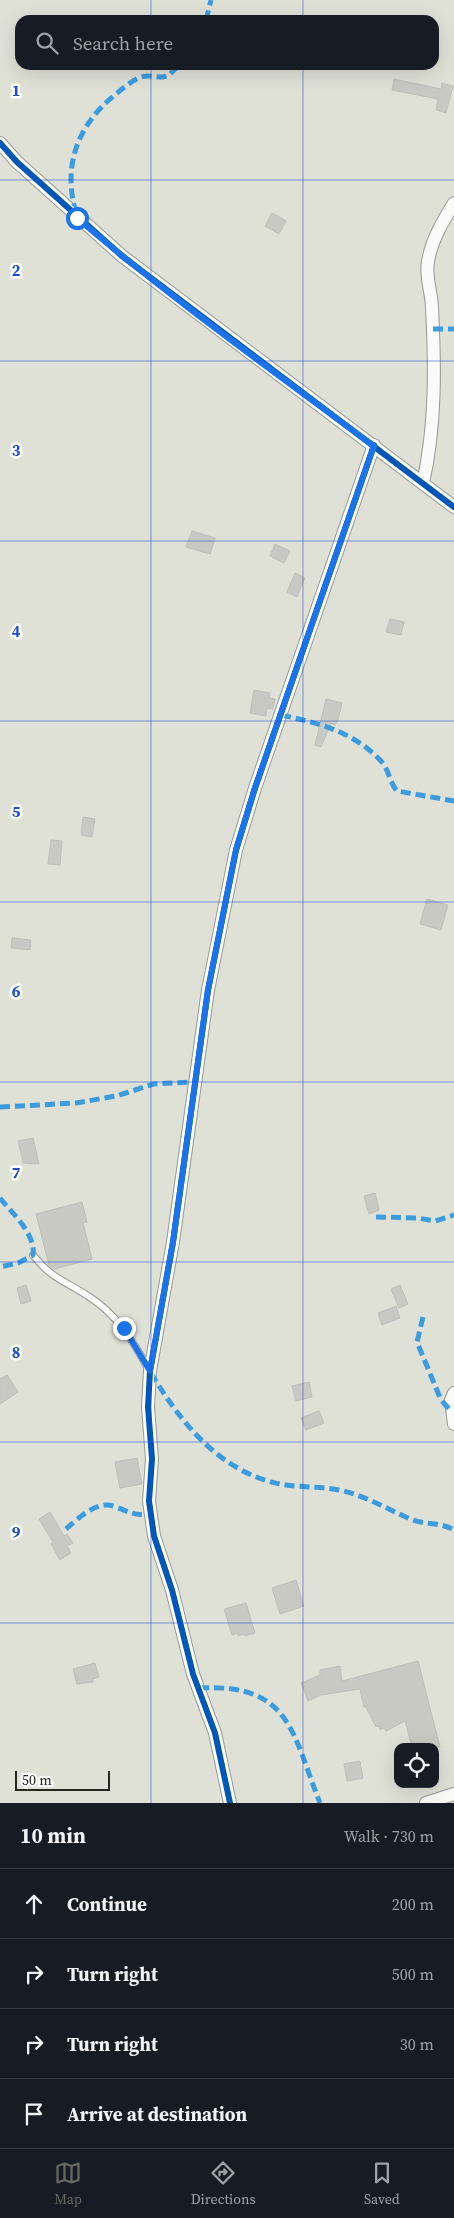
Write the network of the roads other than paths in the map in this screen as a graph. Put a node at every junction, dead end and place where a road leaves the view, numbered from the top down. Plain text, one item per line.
1 (0, 142) edge
2 (454, 203) edge
3 (374, 446) junction
4 (423, 483) junction
5 (454, 507) edge
6 (33, 1255) dead end
7 (150, 1371) junction
8 (454, 1393) edge
9 (454, 1424) edge
10 (454, 1794) edge
11 (230, 1803) edge
12 (426, 1803) edge

1 - 3 street
2 - 4 street
3 - 4 street
3 - 7 street
4 - 5 street
6 - 7 lane
7 - 11 street
8 - 9 street
10 - 12 street

